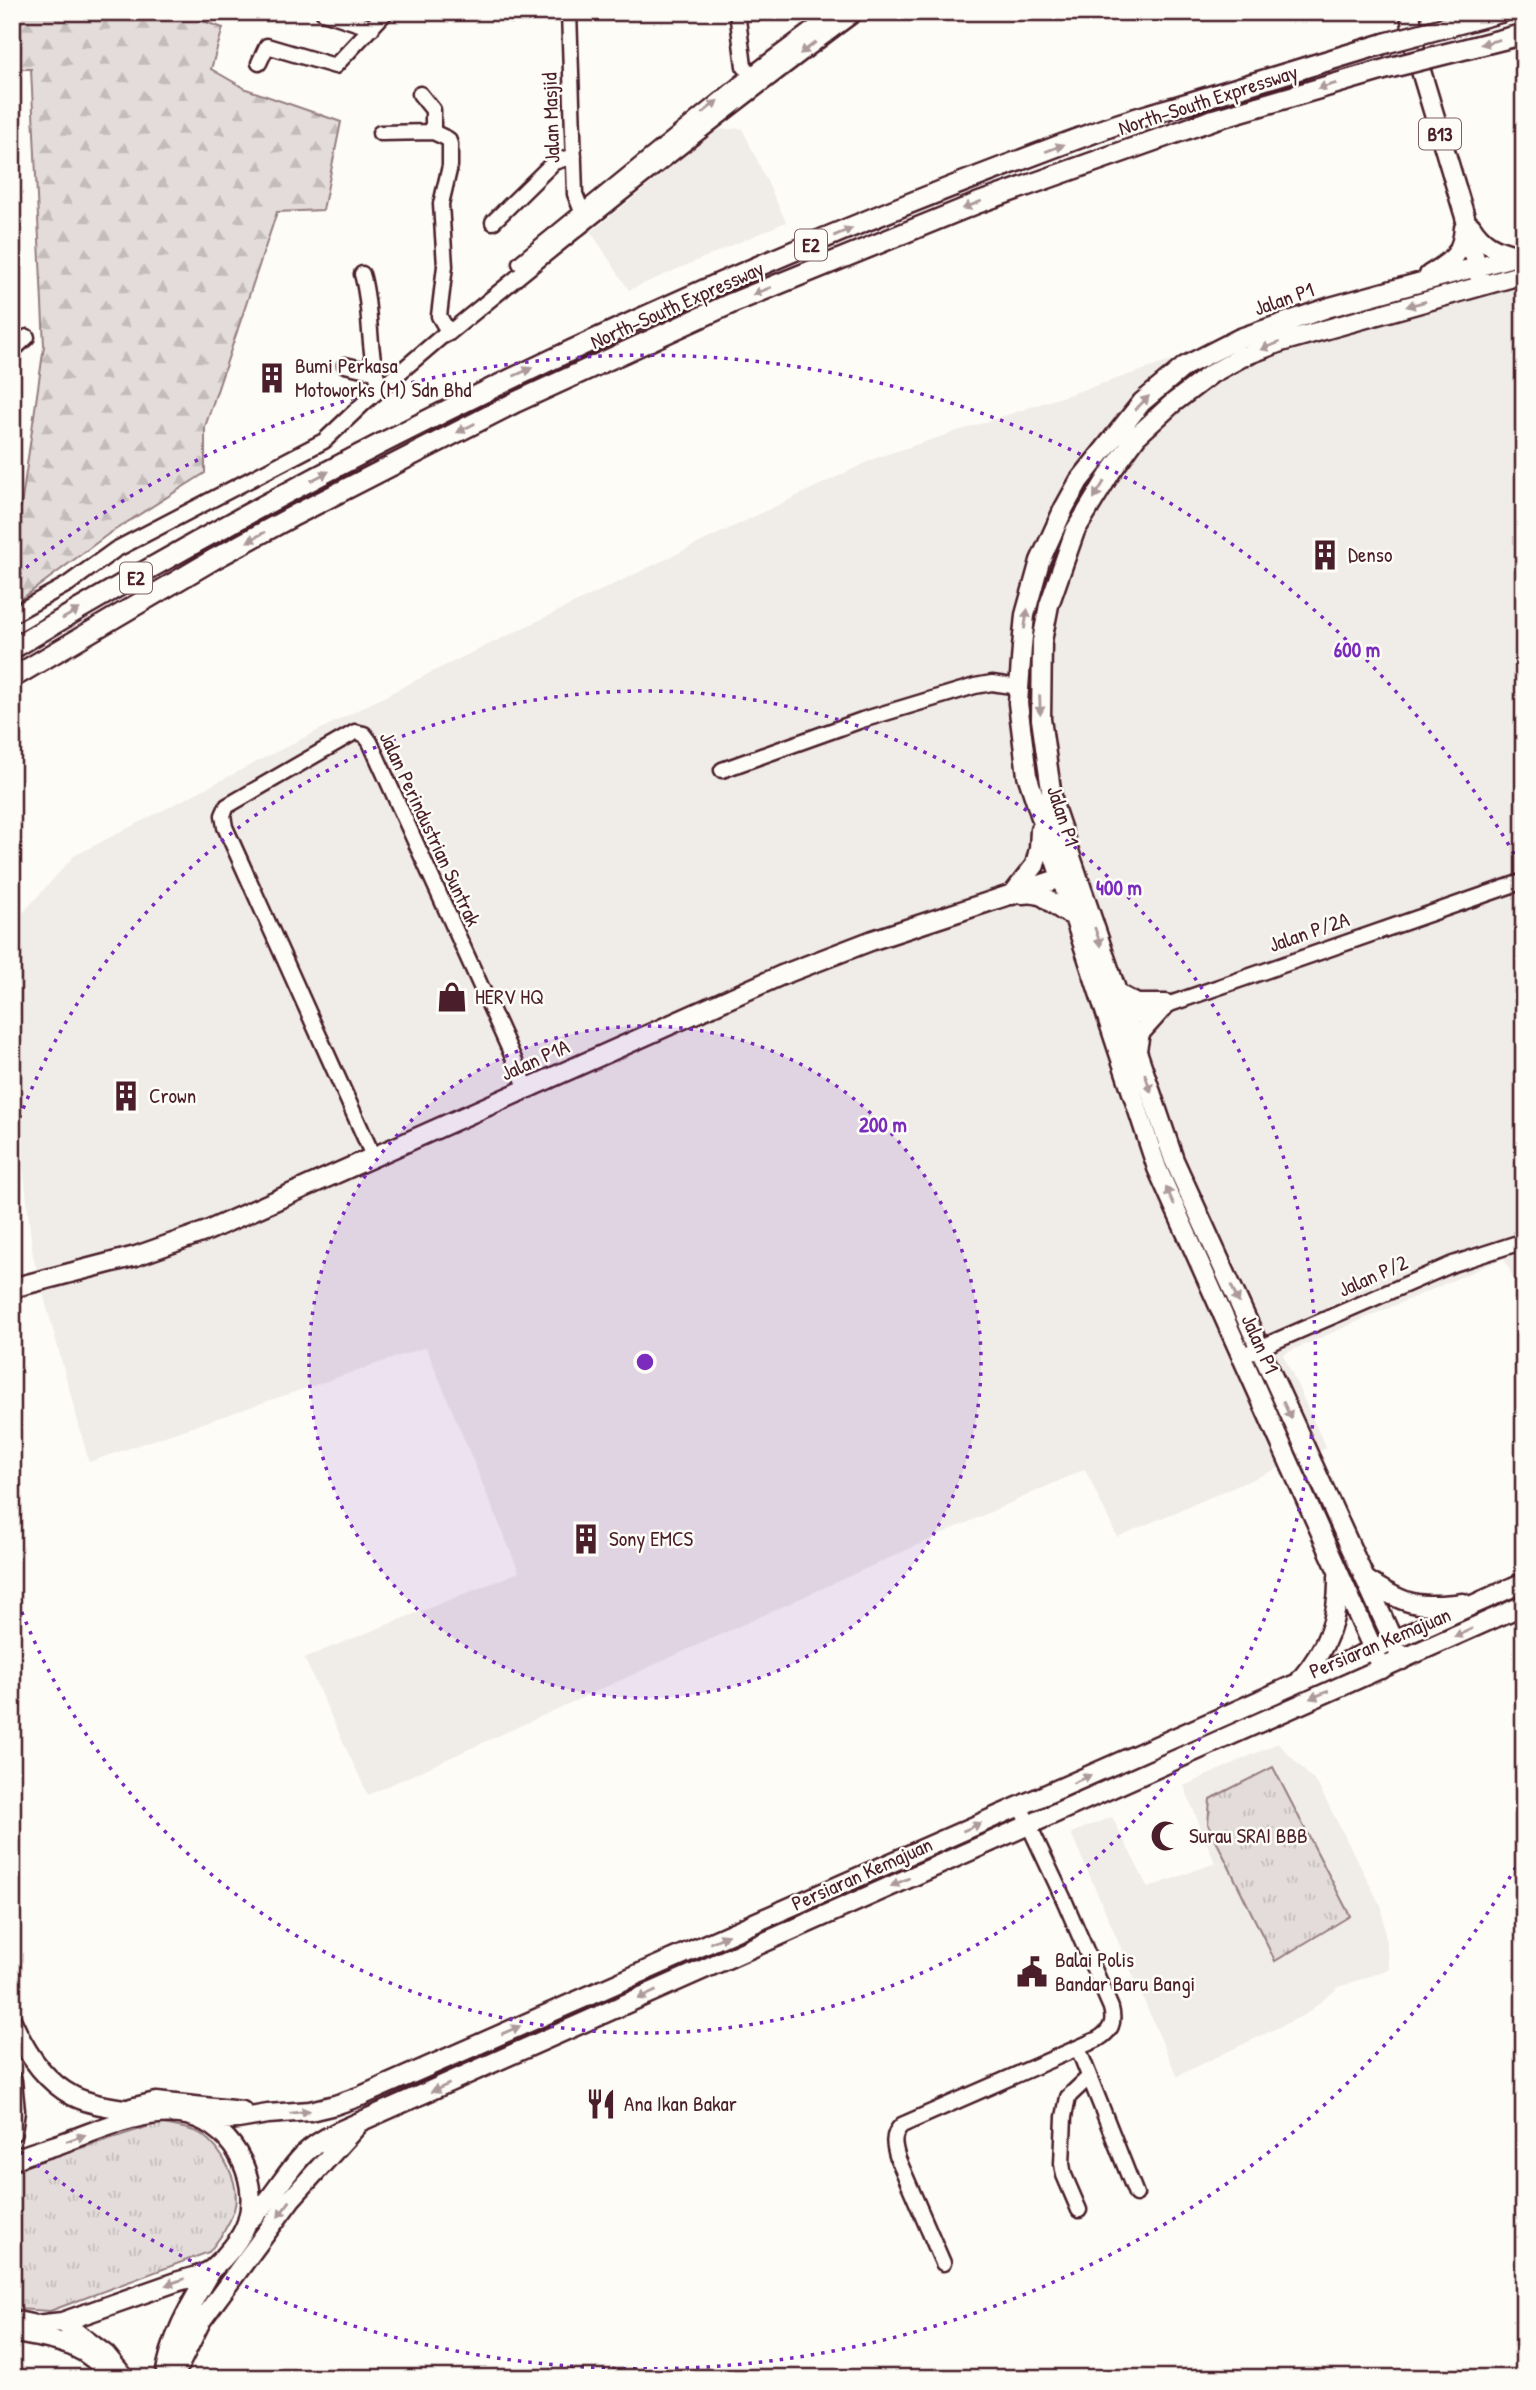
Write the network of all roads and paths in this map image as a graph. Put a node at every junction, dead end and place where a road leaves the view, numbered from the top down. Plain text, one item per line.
1 (323, 12) edge
2 (386, 12) edge
3 (569, 12) edge
4 (737, 12) edge
5 (835, 12) edge
6 (856, 12) edge
7 (1410, 12) edge
8 (1502, 12) edge
9 (372, 28) junction
10 (1524, 34) edge
11 (259, 62) dead end
12 (755, 79) junction
13 (420, 93) dead end
14 (433, 132) junction
15 (380, 133) dead end
16 (574, 156) junction
17 (584, 216) junction
18 (1465, 217) junction
19 (493, 222) dead end
20 (1521, 255) edge
21 (1477, 267) junction
22 (362, 274) dead end
23 (1524, 274) edge
24 (1414, 285) junction
25 (1482, 286) junction
26 (445, 332) junction
27 (27, 337) dead end
28 (12, 351) edge
29 (345, 365) dead end
30 (375, 372) junction
31 (381, 388) junction
32 (12, 615) edge
33 (12, 649) edge
34 (57, 650) junction
35 (12, 678) edge
36 (12, 686) edge
37 (1019, 687) junction
38 (722, 770) dead end
39 (1041, 823) junction
40 (1068, 876) junction
41 (1524, 881) edge
42 (1012, 895) junction
43 (1072, 915) junction
44 (1118, 994) junction
45 (1166, 1004) junction
46 (1118, 1022) junction
47 (1137, 1051) junction
48 (527, 1088) junction
49 (373, 1156) junction
50 (1524, 1241) edge
51 (12, 1288) edge
52 (1259, 1348) junction
53 (1241, 1356) junction
54 (1338, 1572) junction
55 (1364, 1578) junction
56 (1524, 1582) edge
57 (1480, 1601) junction
58 (1524, 1605) edge
59 (1393, 1641) junction
60 (1373, 1649) junction
61 (1402, 1660) junction
62 (1382, 1669) junction
63 (1296, 1685) junction
64 (1020, 1806) junction
65 (1029, 1824) junction
66 (12, 2021) edge
67 (1078, 2048) junction
68 (1089, 2077) junction
69 (13, 2090) edge
70 (128, 2109) junction
71 (268, 2113) junction
72 (155, 2115) junction
73 (208, 2121) junction
74 (361, 2121) junction
75 (12, 2132) edge
76 (12, 2161) edge
77 (1136, 2194) dead end
78 (1079, 2210) dead end
79 (247, 2222) junction
80 (943, 2263) dead end
81 (211, 2270) junction
82 (12, 2320) edge
83 (62, 2322) junction
84 (12, 2332) edge
85 (111, 2378) edge
86 (125, 2378) edge
87 (165, 2378) edge
88 (173, 2378) edge

1 - 9 street
2 - 9 street
3 - 16 street, Jalan Masjid
4 - 12 street
5 - 12 street
6 -> 12 street
7 - 18 main road, B13
33 -> 8 highway, North–South Expressway / E2, bridge
9 - 11 street
10 -> 34 highway, North–South Expressway / E2, bridge
12 - 17 street
13 - 14 street
14 - 15 street
14 - 26 street
16 - 17 street, Jalan Masjid
16 - 19 street
17 - 26 street
18 - 20 main road
18 - 21 main road, B13
18 - 24 main road
20 - 21 main road, Jalan P1
21 - 24 main road, Jalan P1
21 - 25 main road, B13
22 - 30 street
23 - 25 main road, Jalan P1
37 -> 24 main road, Jalan P1
25 -> 40 main road, Jalan P1
26 - 31 street
27 - 28 street
29 - 30 street
30 - 31 street
31 - 32 street
34 - 35 highway, North–South Expressway / E2
34 - 36 highway
37 - 38 street
37 - 39 main road, Jalan P1
39 - 40 main road, Jalan P1
39 - 42 main road
40 - 42 main road, Jalan P1A
40 - 43 main road, Jalan P1
40 -> 44 main road, Jalan P1
41 - 45 street, Jalan P/2A
42 - 43 main road
42 - 48 main road, Jalan P1A
43 - 46 main road, Jalan P1
44 - 45 main road
44 - 46 main road, Jalan P1
45 - 46 street, Jalan P/2A
45 - 47 main road
46 - 47 main road, Jalan P1
53 -> 46 main road, Jalan P1
47 -> 52 main road, Jalan P1
48 - 49 main road, Jalan P1A
48 - 49 street, Jalan Perindustrian Suntrak
49 - 51 main road, Jalan P1A
50 - 52 street, Jalan P/2
52 - 53 street, Jalan P/2
52 -> 55 main road, Jalan P1
53 - 54 main road, Jalan P1
54 - 60 main road, Jalan P1
54 - 63 main road
55 - 57 main road
55 - 59 main road, Jalan P1
56 - 57 main road, Persiaran Kemajuan
57 - 59 main road, Persiaran Kemajuan
58 -> 61 main road, Persiaran Kemajuan
59 - 60 main road, Persiaran Kemajuan
59 - 61 main road, Jalan P1
60 - 62 main road, Jalan P1
60 - 63 main road, Persiaran Kemajuan
61 - 62 main road, Persiaran Kemajuan
62 -> 65 main road, Persiaran Kemajuan
64 -> 63 main road, Persiaran Kemajuan
64 - 65 street
71 -> 64 main road, Persiaran Kemajuan
65 - 67 street
65 -> 74 main road, Persiaran Kemajuan
66 - 70 main road
67 - 68 street
67 - 80 street
68 - 77 street
68 - 78 street
69 - 75 main road
70 - 71 main road
70 - 72 main road
71 - 73 main road, Persiaran Kemajuan
72 - 73 main road, Persiaran Kemajuan
76 -> 72 main road
73 - 79 main road
74 - 79 main road, Persiaran Kemajuan
74 -> 88 main road
79 - 81 main road, Persiaran Kemajuan
81 -> 83 main road
81 - 87 main road, Persiaran Kemajuan
82 - 83 main road
83 - 86 main road
84 - 85 main road

